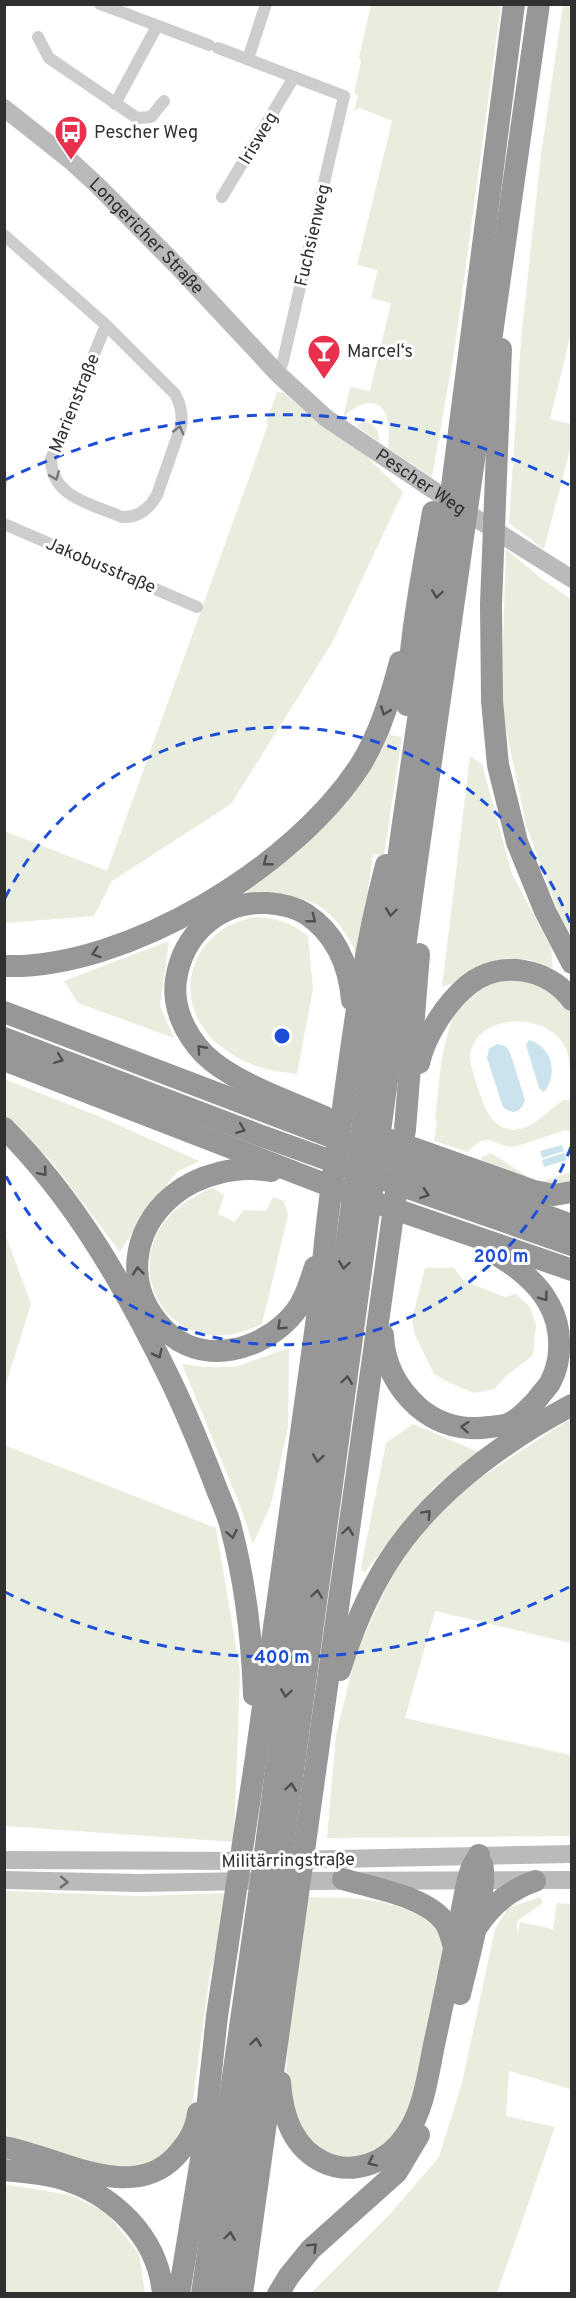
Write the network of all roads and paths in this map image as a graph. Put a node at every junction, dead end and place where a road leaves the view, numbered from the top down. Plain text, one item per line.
1 (100, 4) edge
2 (266, 4) edge
3 (514, 4) edge
4 (539, 4) edge
5 (127, 9) edge
6 (157, 26) junction
7 (38, 37) dead end
8 (248, 59) junction
9 (294, 77) junction
10 (164, 101) dead end
11 (115, 104) junction
12 (4, 108) edge
13 (222, 197) dead end
14 (4, 235) edge
15 (506, 240) junction
16 (106, 325) junction
17 (278, 374) junction
18 (454, 483) junction
19 (4, 524) edge
20 (446, 535) junction
21 (572, 579) edge
22 (420, 594) junction
23 (197, 607) dead end
24 (425, 811) junction
25 (572, 963) edge
26 (4, 966) edge
27 (572, 1000) edge
28 (4, 1012) edge
29 (4, 1038) edge
30 (350, 1047) junction
31 (126, 1059) junction
32 (4, 1060) edge
33 (334, 1112) junction
34 (374, 1118) junction
35 (4, 1128) edge
36 (405, 1129) junction
37 (422, 1151) junction
38 (313, 1180) junction
39 (572, 1192) edge
40 (572, 1206) edge
41 (572, 1225) edge
42 (466, 1235) junction
43 (325, 1237) junction
44 (572, 1245) edge
45 (572, 1270) edge
46 (383, 1283) junction
47 (572, 1405) edge
48 (320, 1735) junction
49 (256, 1757) junction
50 (284, 1845) junction
51 (572, 1854) edge
52 (479, 1855) junction
53 (4, 1860) edge
54 (343, 1879) junction
55 (4, 1880) edge
56 (476, 1880) junction
57 (535, 1881) junction
58 (572, 1881) edge
59 (276, 1901) junction
60 (475, 1930) junction
61 (454, 1947) junction
62 (213, 2047) junction
63 (277, 2048) junction
64 (4, 2147) edge
65 (4, 2170) edge
66 (218, 2174) junction
67 (163, 2294) edge
68 (179, 2294) edge
69 (202, 2294) edge
70 (222, 2294) edge
71 (242, 2294) edge
72 (278, 2294) edge

1 - 5 street
2 - 8 street
3 - 18 highway
4 - 15 highway
5 - 6 street
6 - 8 street
6 - 11 street
7 - 11 street
8 - 9 street
9 - 13 street, Irisweg
9 - 17 street, Fuchsienweg
10 - 11 street
12 - 17 main road, Longericher Straße
14 - 16 street, Marienstraße
15 - 18 highway
15 - 25 highway
16 -> 16 street, Marienstraße
17 - 21 main road, Pescher Weg
18 - 20 highway
18 - 20 highway
19 - 23 street, Jakobusstraße
20 - 22 highway
20 - 24 highway
20 -> 34 highway
22 -> 26 highway
22 - 30 highway
24 - 34 highway
24 - 36 highway
27 - 36 highway
28 - 31 highway
29 -> 44 highway
30 - 33 highway
33 -> 30 highway
31 - 33 highway
31 - 41 highway
32 - 38 highway
33 - 37 highway
33 - 43 highway
34 - 50 highway
35 -> 49 highway
36 - 46 highway
37 - 39 highway
37 - 40 highway
38 - 42 highway
43 -> 38 highway
42 - 45 highway
42 -> 46 highway
43 - 49 highway
48 -> 46 highway
48 -> 47 highway
48 - 50 highway
49 - 62 highway
50 - 59 highway
50 - 59 highway
51 - 52 main road, Militärringstraße
52 - 53 main road, Militärringstraße
52 - 56 highway
55 -> 54 main road, Militärringstraße
54 - 56 main road, Militärringstraße
54 - 61 highway
56 - 57 main road, Militärringstraße
56 - 60 highway
56 - 61 highway
57 - 58 main road, Militärringstraße
57 - 60 highway
59 - 63 highway
59 - 66 highway
70 -> 59 highway
72 -> 60 highway
61 -> 63 highway
62 - 64 highway
62 - 66 highway
62 - 68 highway
63 - 71 highway
65 - 67 highway
66 - 69 highway

